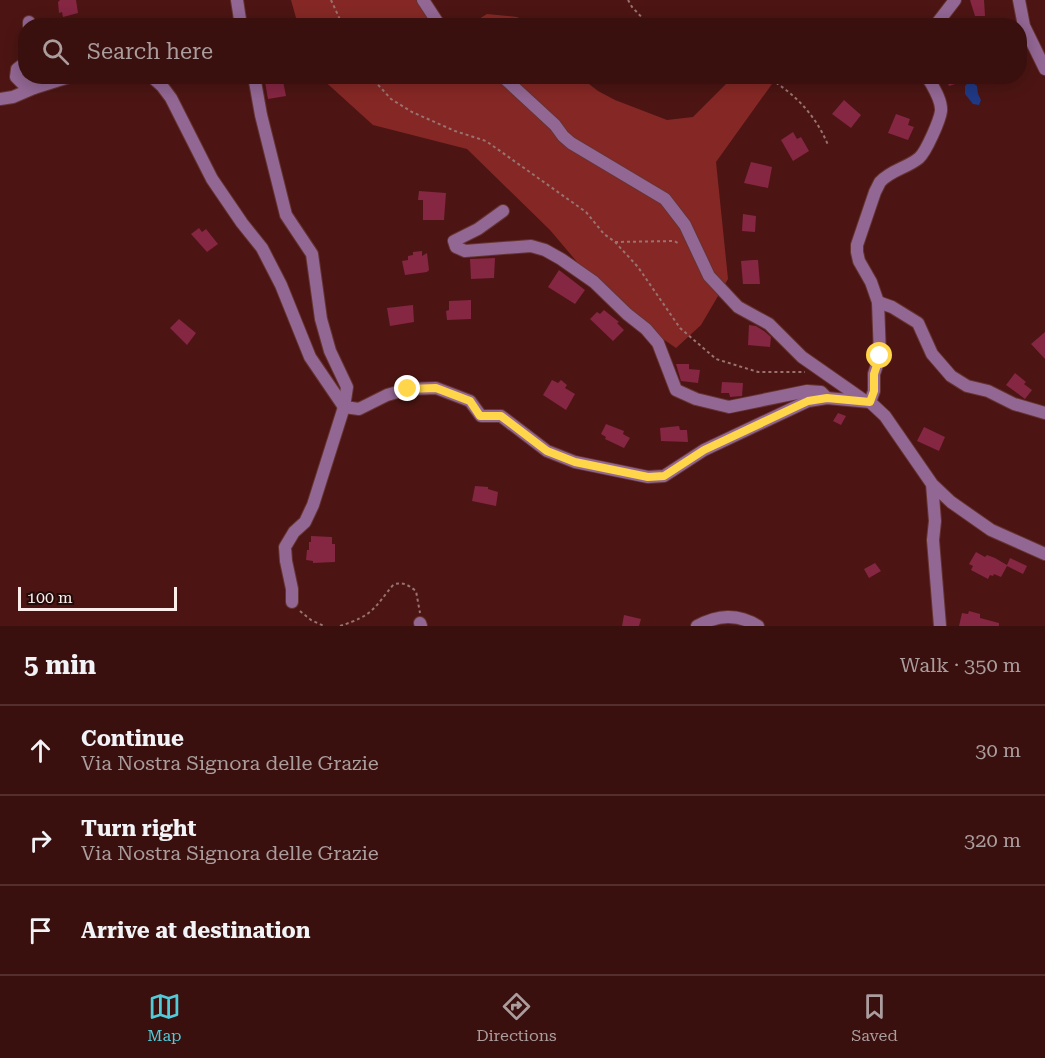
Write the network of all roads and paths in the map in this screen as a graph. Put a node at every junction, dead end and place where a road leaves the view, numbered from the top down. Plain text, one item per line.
1 (237, 0) edge
2 (331, 0) edge
3 (423, 0) edge
4 (628, 0) edge
5 (955, 0) edge
6 (1019, 0) edge
7 (240, 18) edge
8 (340, 18) edge
9 (435, 18) edge
10 (642, 18) edge
11 (940, 18) edge
12 (1022, 18) edge
13 (1027, 32) edge
14 (1045, 69) edge
15 (24, 84) edge
16 (47, 84) edge
17 (160, 84) edge
18 (255, 84) edge
19 (377, 84) edge
20 (511, 84) edge
21 (779, 84) edge
22 (931, 84) edge
23 (34, 88) junction
24 (0, 99) edge
25 (828, 145) dead end
26 (503, 211) dead end
27 (615, 242) junction
28 (699, 254) junction
29 (878, 302) junction
30 (824, 371) junction
31 (827, 398) junction
32 (868, 401) junction
33 (344, 407) junction
34 (1045, 413) edge
35 (932, 484) junction
36 (1045, 555) edge
37 (292, 602) joint
38 (420, 624) edge
39 (324, 626) edge
40 (340, 626) edge
41 (697, 626) edge
42 (758, 626) edge
43 (940, 626) edge

1 - 7 street
2 - 8 path
3 - 9 street
4 - 10 path
5 - 11 street
6 - 12 street
13 - 14 street
15 - 23 street
16 - 23 street
17 - 33 street
18 - 33 street
19 - 27 path
20 - 28 street
21 - 25 path
22 - 29 street
23 - 24 street
26 - 31 street
27 - 28 path
27 - 30 path
28 - 30 street
29 - 32 street
29 - 34 street
30 - 32 street
31 - 32 street
31 - 33 street
32 - 35 street
33 - 37 street
35 - 36 street
35 - 43 street
37 - 39 path
38 - 40 path
41 - 42 street

